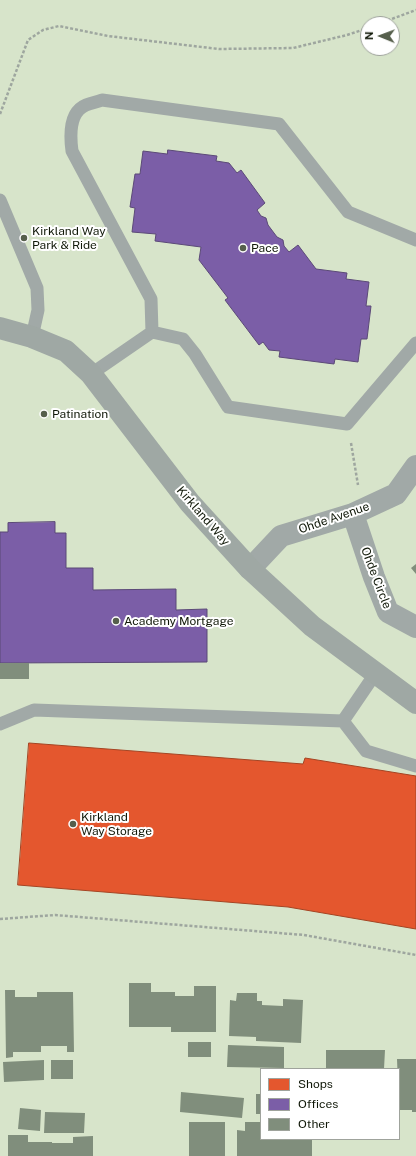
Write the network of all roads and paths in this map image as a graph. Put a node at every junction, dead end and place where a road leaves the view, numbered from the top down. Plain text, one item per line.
1 (416, 10) edge
2 (400, 16) edge
3 (360, 31) edge
4 (0, 114) edge
5 (0, 200) edge
6 (416, 240) edge
7 (0, 328) edge
8 (152, 332) junction
9 (32, 337) junction
10 (416, 343) edge
11 (91, 374) junction
12 (347, 424) junction
13 (416, 466) edge
14 (359, 486) dead end
15 (353, 514) junction
16 (250, 569) junction
17 (416, 627) edge
18 (375, 674) junction
19 (416, 703) edge
20 (343, 721) junction
21 (0, 724) edge
22 (416, 766) edge
23 (0, 919) edge
24 (416, 955) edge

1 - 2 path
3 - 4 path
5 - 9 lane
6 - 8 lane
7 - 9 main road, Kirkland Way
8 - 11 lane
8 - 12 lane
9 - 11 main road, Kirkland Way
10 - 12 lane
11 - 16 main road, Kirkland Way
12 - 14 path
13 - 15 street, Ohde Avenue
15 - 16 street, Ohde Avenue
15 - 17 street, Ohde Circle
16 - 18 main road, Kirkland Way
18 - 19 main road, Kirkland Way
18 - 20 lane
20 - 21 lane
20 - 22 lane
23 - 24 path

